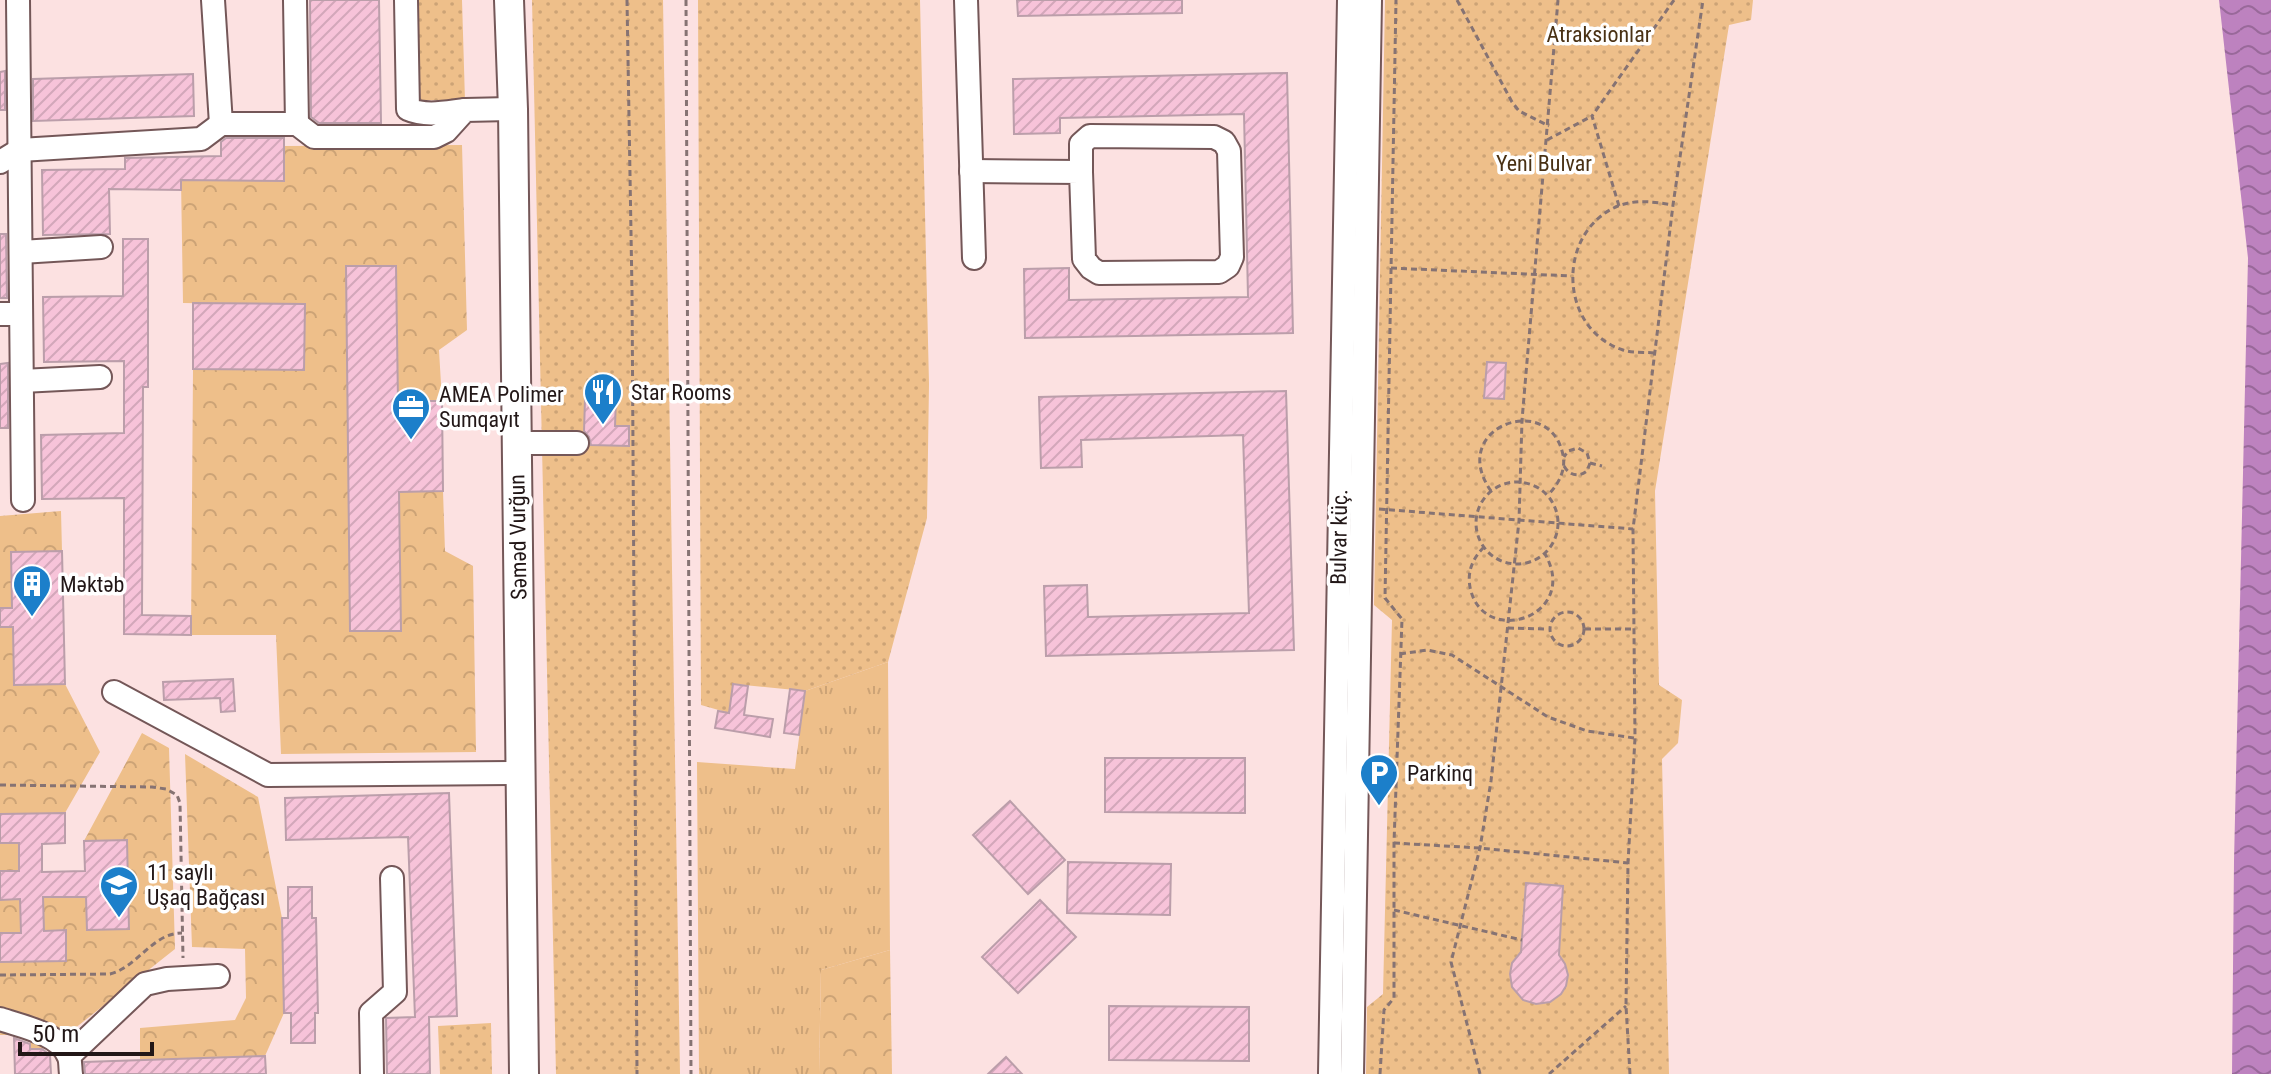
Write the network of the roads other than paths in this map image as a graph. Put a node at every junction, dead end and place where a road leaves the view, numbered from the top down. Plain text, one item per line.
1 (18, 0) edge
2 (213, 0) edge
3 (295, 0) edge
4 (406, 0) edge
5 (509, 0) edge
6 (966, 0) edge
7 (1349, 0) edge
8 (1370, 0) edge
9 (10, 63) edge
10 (513, 109) junction
11 (465, 110) junction
12 (221, 124) junction
13 (297, 124) junction
14 (20, 150) junction
15 (0, 162) edge
16 (971, 171) junction
17 (1081, 172) junction
18 (101, 247) dead end
19 (21, 252) junction
20 (974, 258) dead end
21 (11, 314) edge
22 (100, 377) dead end
23 (22, 381) junction
24 (517, 443) junction
25 (577, 443) dead end
26 (23, 500) dead end
27 (1338, 581) junction
28 (1361, 581) junction
29 (114, 692) dead end
30 (521, 773) junction
31 (392, 878) dead end
32 (218, 976) dead end
33 (1344, 979) junction
34 (3, 1024) edge
35 (70, 1065) edge
36 (372, 1074) edge
37 (524, 1074) edge
38 (1330, 1074) edge
39 (1352, 1074) edge

1 - 9 street
2 - 12 street
3 - 13 street
4 - 11 street
5 - 10 main road, Səməd Vurğun
6 - 16 street
7 - 27 street, Bulvar küç.
8 - 28 street, Bulvar küç.
9 - 14 street
10 - 11 street
10 - 24 main road, Səməd Vurğun
11 - 13 street
12 - 13 street
12 - 14 street
14 - 15 street
14 - 19 street
16 - 17 street
16 - 20 street
17 - 17 street
18 - 19 street
19 - 21 street
21 - 23 street
22 - 23 street
23 - 26 street
24 - 25 street
24 - 30 main road, Səməd Vurğun
27 - 28 street
27 - 33 street, Bulvar küç.
28 - 33 street, Bulvar küç.
29 - 30 street
30 - 37 main road, Səməd Vurğun
31 - 36 street
32 - 35 street
33 - 38 street, Bulvar küç.
33 - 39 street, Bulvar küç.
34 - 35 street

